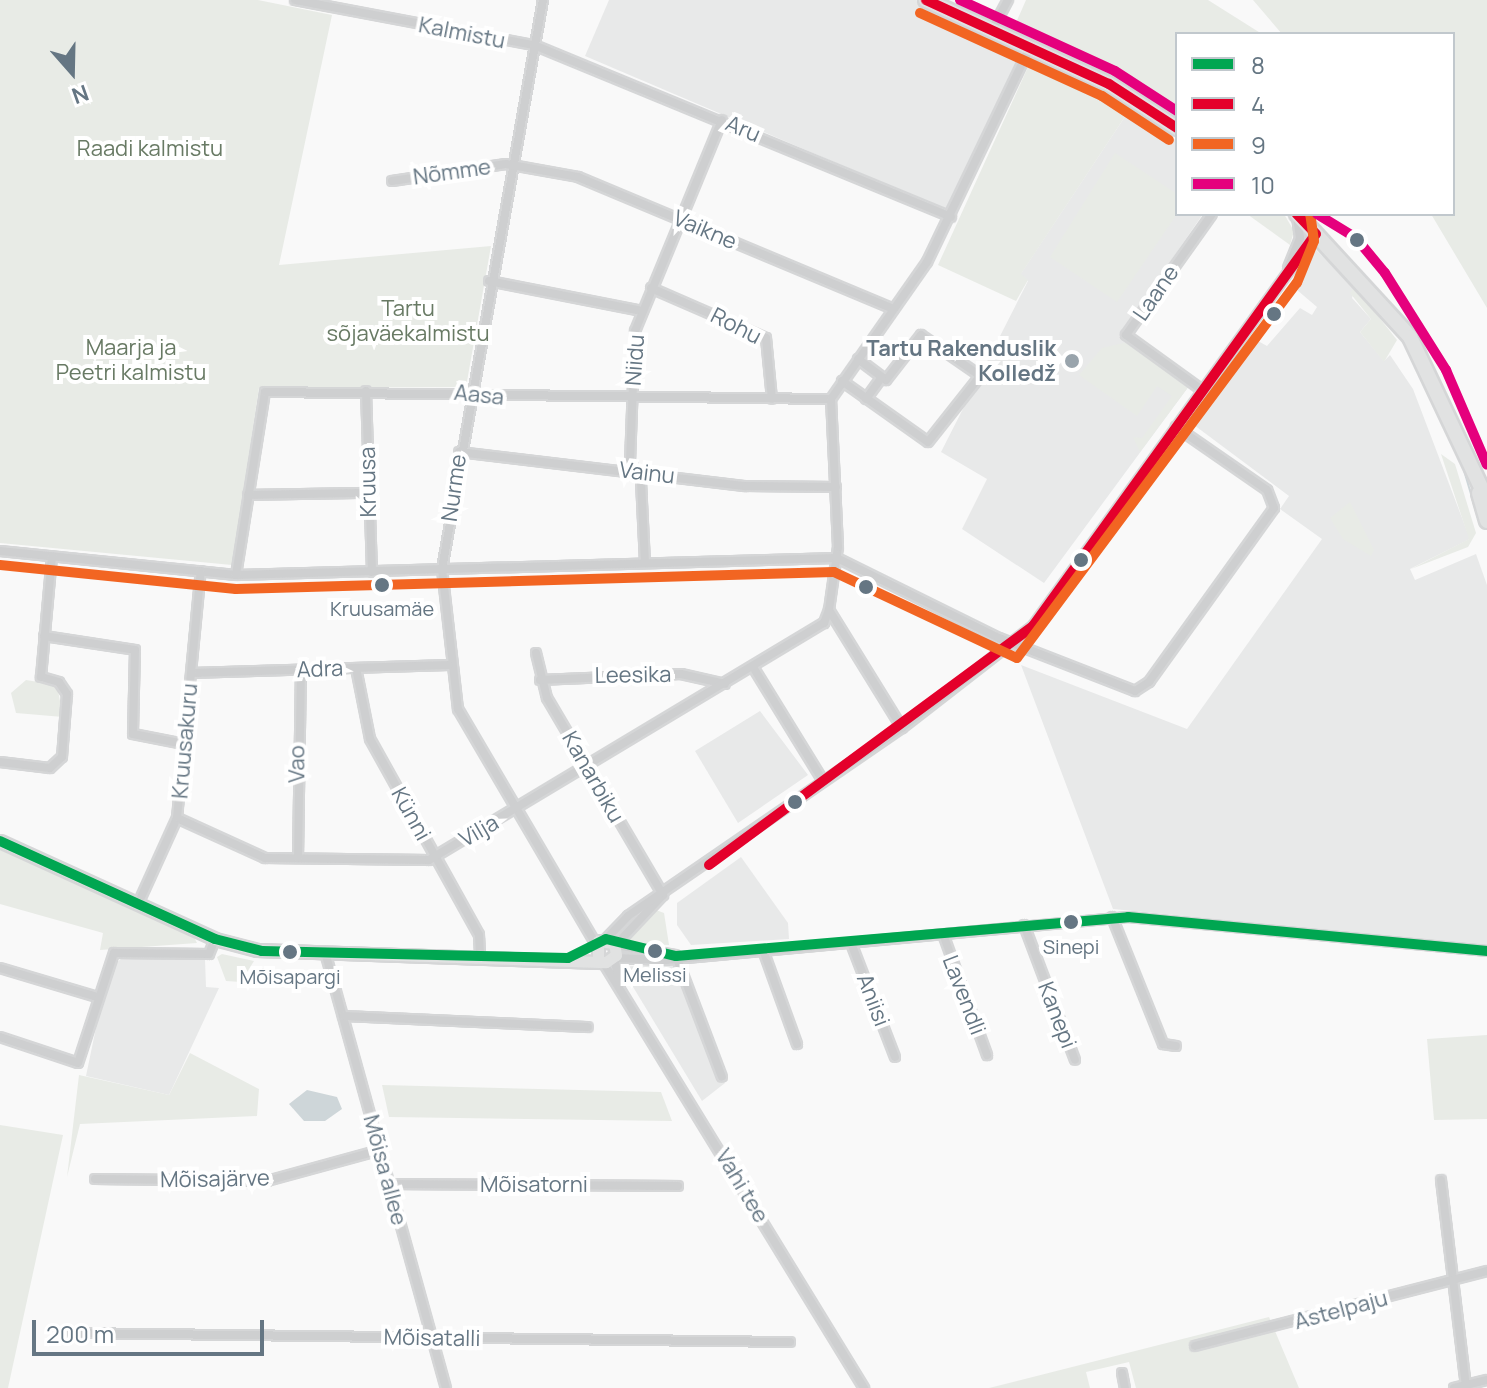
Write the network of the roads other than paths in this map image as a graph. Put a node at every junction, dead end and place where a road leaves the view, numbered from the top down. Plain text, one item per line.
1 (295, 0) edge
2 (543, 0) edge
3 (926, 0) edge
4 (1008, 0) edge
5 (331, 4) edge
6 (993, 28) junction
7 (534, 45) junction
8 (1031, 45) junction
9 (722, 120) junction
10 (1175, 127) edge
11 (512, 164) junction
12 (392, 181) dead end
13 (1211, 216) edge
14 (1296, 216) edge
15 (1298, 216) edge
16 (951, 217) junction
17 (680, 219) junction
18 (1316, 234) junction
19 (1285, 276) junction
20 (489, 281) junction
21 (651, 288) junction
22 (894, 309) junction
23 (642, 311) junction
24 (858, 359) junction
25 (882, 377) junction
26 (842, 381) junction
27 (1202, 390) junction
28 (366, 391) junction
29 (468, 392) junction
30 (632, 399) junction
31 (772, 399) junction
32 (831, 399) junction
33 (866, 399) junction
34 (1176, 427) junction
35 (459, 452) junction
36 (1469, 459) junction
37 (636, 471) junction
38 (836, 487) junction
39 (368, 493) junction
40 (248, 495) junction
41 (1487, 500) edge
42 (1487, 521) edge
43 (0, 551) edge
44 (52, 557) junction
45 (835, 558) junction
46 (645, 563) junction
47 (442, 569) junction
48 (201, 571) junction
49 (372, 572) junction
50 (236, 575) junction
51 (829, 610) junction
52 (44, 636) junction
53 (1014, 644) junction
54 (536, 653) dead end
55 (449, 665) junction
56 (753, 667) junction
57 (356, 668) junction
58 (301, 670) junction
59 (191, 673) junction
60 (540, 680) junction
61 (725, 684) junction
62 (902, 728) junction
63 (184, 744) junction
64 (0, 762) edge
65 (587, 768) junction
66 (823, 781) junction
67 (516, 809) junction
68 (177, 818) junction
69 (0, 841) edge
70 (434, 856) junction
71 (298, 858) junction
72 (663, 895) junction
73 (138, 904) junction
74 (1112, 917) junction
75 (1024, 925) junction
76 (943, 934) junction
77 (215, 939) junction
78 (851, 943) junction
79 (763, 950) junction
80 (604, 951) junction
81 (1487, 951) edge
82 (325, 952) junction
83 (480, 954) junction
84 (676, 956) junction
85 (0, 968) edge
86 (97, 997) junction
87 (343, 1016) junction
88 (588, 1027) dead end
89 (0, 1037) edge
90 (797, 1044) dead end
91 (1176, 1046) dead end
92 (987, 1055) dead end
93 (895, 1057) dead end
94 (1075, 1060) dead end
95 (722, 1077) dead end
96 (380, 1150) junction
97 (95, 1179) dead end
98 (1441, 1180) dead end
99 (390, 1184) junction
100 (678, 1186) dead end
101 (1487, 1271) edge
102 (1452, 1280) junction
103 (73, 1333) dead end
104 (432, 1339) junction
105 (790, 1342) dead end
106 (1195, 1346) dead end
107 (1122, 1373) dead end
108 (1487, 1380) edge
109 (1466, 1386) edge
110 (446, 1388) edge
111 (864, 1388) edge
112 (1125, 1388) edge
113 (1454, 1388) edge

1 - 5 street, Kalmistu
2 - 7 street, Nurme
3 - 6 highway
4 - 6 street
5 - 7 street, Kalmistu
6 - 8 highway
7 - 9 street, Aru
7 - 11 street, Nurme
8 - 10 highway
8 - 16 street
9 - 16 street, Aru
9 - 17 street, Niidu
11 - 12 street, Nõmme
11 - 17 street, Vaikne
11 - 20 street, Nurme
13 - 27 street, Laane
14 - 19 street
15 - 18 highway
16 - 22 street
17 - 21 street, Niidu
17 - 22 street, Vaikne
18 - 19 street
18 - 36 highway
19 - 27 street
20 - 23 street
20 - 29 street, Nurme
21 - 23 street, Niidu
21 - 31 street, Rohu
22 - 24 street
23 - 30 street, Niidu
24 - 25 street
24 - 26 street
25 - 33 street
25 - 33 street
26 - 32 street
26 - 33 street
27 - 34 street
28 - 29 street, Aasa
28 - 39 street, Kruusa
28 - 40 street, Aasa
29 - 30 street, Aasa
29 - 35 street, Nurme
30 - 31 street, Aasa
30 - 37 street, Niidu
31 - 32 street, Aasa
32 - 38 street
34 - 53 street
34 - 53 street
35 - 37 street, Vainu
35 - 47 street, Nurme
36 - 41 highway
36 - 42 highway
37 - 38 street, Vainu
37 - 46 street, Niidu
38 - 45 street
39 - 40 street
39 - 49 street, Kruusa
40 - 50 street, Aasa
43 - 44 street
44 - 48 street
44 - 52 street
45 - 46 street
45 - 51 street
45 - 53 street
46 - 47 street
47 - 49 street
47 - 55 street, Nurme
48 - 50 street
48 - 59 street, Kruusakuru
49 - 50 street
51 - 56 street, Vilja
51 - 62 street
52 - 63 street
52 - 64 street
53 - 62 street
54 - 60 street, Kanarbiku
55 - 57 street, Adra
55 - 67 street, Nurme
56 - 61 street, Vilja
56 - 66 street
57 - 58 street, Adra
57 - 70 street, Künni
58 - 59 street, Adra
58 - 71 street, Vao
59 - 63 street, Kruusakuru
60 - 61 street, Leesika
60 - 65 street, Kanarbiku
61 - 65 street, Vilja
62 - 66 street
63 - 68 street, Kruusakuru
65 - 67 street, Vilja
65 - 72 street, Kanarbiku
66 - 72 street
67 - 70 street, Vilja
67 - 80 street, Nurme
68 - 71 street, Vilja
68 - 73 street, Kruusakuru
69 - 73 street
70 - 71 street, Vilja
70 - 83 street, Künni
72 - 80 street
73 - 77 street
74 - 75 street
74 - 81 street
74 - 91 street
75 - 76 street
75 - 94 street, Kanepi
76 - 78 street
76 - 92 street, Lavendli
77 - 82 street
77 - 86 street
78 - 79 street
78 - 93 street, Aniisi
79 - 84 street
79 - 90 street
80 - 83 street
80 - 84 street
80 - 111 street, Vahi tee
82 - 83 street
82 - 87 street, Mõisa allee
84 - 95 street
85 - 86 street
86 - 89 street
87 - 88 street
87 - 96 street, Mõisa allee
96 - 97 street, Mõisajärve
96 - 99 street, Mõisa allee
98 - 102 street
99 - 100 street, Mõisatorni
99 - 104 street, Mõisa allee
101 - 102 street, Astelpaju
102 - 106 street, Astelpaju
102 - 109 street
103 - 104 street, Mõisatalli
104 - 105 street, Mõisatalli
104 - 110 street, Mõisa allee
107 - 112 street
108 - 109 street
109 - 113 street

